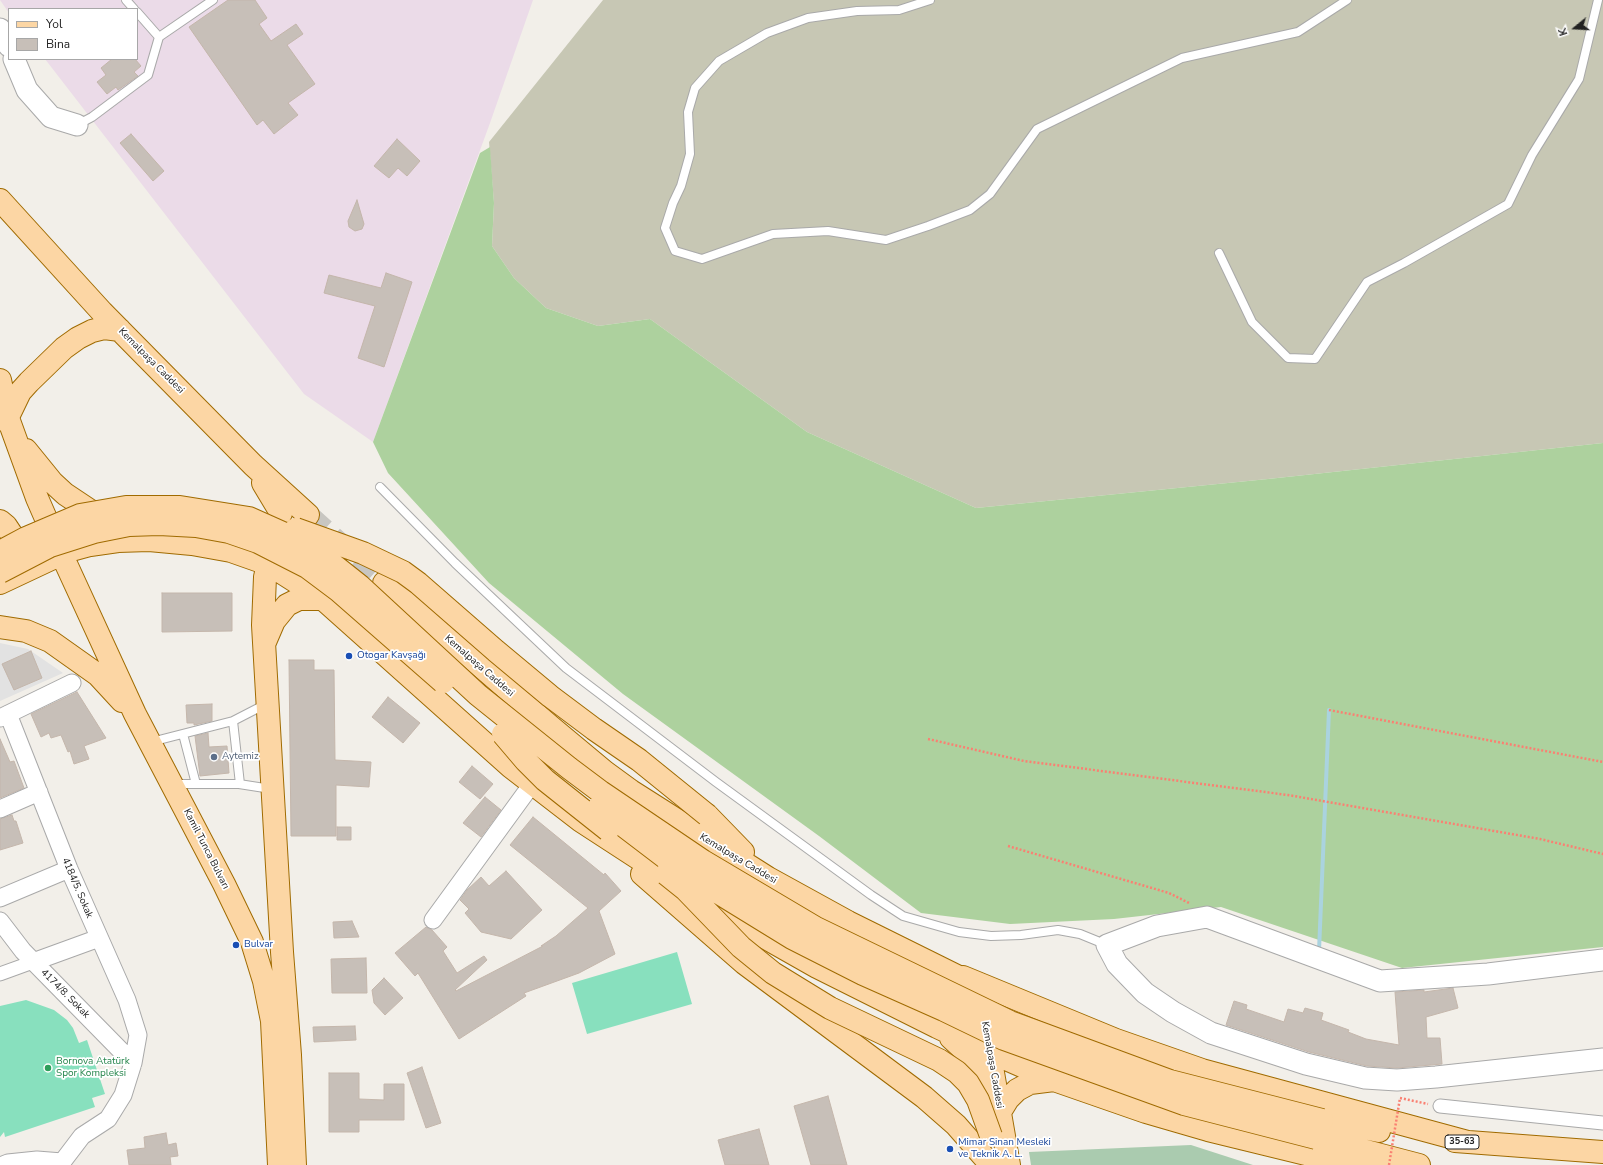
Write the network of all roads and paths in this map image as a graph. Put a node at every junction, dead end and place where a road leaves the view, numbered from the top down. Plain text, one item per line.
1 (126, 0) edge
2 (213, 0) edge
3 (930, 0) edge
4 (1346, 0) edge
5 (1598, 0) edge
6 (133, 8) edge
7 (138, 13) edge
8 (159, 36) junction
9 (14, 60) edge
10 (77, 125) joint
11 (0, 200) edge
12 (1219, 253) dead end
13 (120, 330) junction
14 (0, 380) edge
15 (2, 425) edge
16 (253, 465) junction
17 (380, 487) dead end
18 (281, 513) dead end
19 (308, 515) tunnel mouth
20 (249, 518) junction
21 (0, 521) edge
22 (163, 541) junction
23 (0, 552) edge
24 (61, 554) junction
25 (262, 559) junction
26 (0, 580) edge
27 (384, 583) tunnel mouth
28 (323, 599) junction
29 (0, 627) edge
30 (265, 643) junction
31 (72, 683) dead end
32 (268, 704) junction
33 (1329, 710) dead end
34 (135, 714) junction
35 (4, 716) edge
36 (233, 721) junction
37 (550, 726) junction
38 (183, 734) junction
39 (503, 734) junction
40 (928, 739) dead end
41 (150, 743) junction
42 (1603, 762) edge
43 (511, 767) junction
44 (172, 784) junction
45 (196, 784) junction
46 (240, 784) junction
47 (532, 784) junction
48 (272, 790) junction
49 (39, 792) junction
50 (0, 809) edge
51 (581, 821) junction
52 (1008, 846) dead end
53 (1603, 854) edge
54 (69, 869) junction
55 (768, 878) junction
56 (0, 898) edge
57 (1207, 917) junction
58 (433, 920) dead end
59 (0, 921) edge
60 (848, 922) junction
61 (99, 938) junction
62 (1107, 945) junction
63 (1603, 960) edge
64 (33, 962) junction
65 (817, 967) junction
66 (0, 974) edge
67 (956, 975) junction
68 (937, 1027) junction
69 (990, 1052) junction
70 (1603, 1059) edge
71 (133, 1063) junction
72 (1054, 1080) junction
73 (1400, 1098) dead end
74 (1440, 1106) dead end
75 (1000, 1112) junction
76 (1603, 1123) edge
77 (1319, 1129) junction
78 (1468, 1142) junction
79 (1603, 1152) edge
80 (999, 1163) edge
81 (61, 1164) edge
82 (3, 1165) edge
83 (279, 1165) edge
84 (295, 1165) edge
85 (1380, 1165) edge
86 (1389, 1165) edge
87 (1419, 1165) edge

1 - 6 lane
2 - 8 lane
3 - 4 lane
5 - 12 lane
7 - 8 lane
8 - 10 lane
9 - 10 street
11 - 13 main road, Kemalpaşa Caddesi
13 - 15 main road
13 - 16 main road, Kemalpaşa Caddesi
14 - 15 main road
15 - 22 main road
15 - 24 main road
16 - 18 main road
16 - 19 main road, Kemalpaşa Caddesi
17 - 62 lane
20 - 23 main road, bridge
20 - 55 main road, bridge
20 - 77 main road, bridge
21 - 26 main road
22 - 24 main road
22 - 25 main road
24 - 26 main road
24 - 34 main road, Kamil Tunca Bulvarı
25 - 28 main road
25 - 30 main road
26 - 39 main road, bridge
27 - 37 main road, Kemalpaşa Caddesi
28 - 30 main road
28 - 43 main road
29 - 34 main road
30 - 32 main road
31 - 35 street
32 - 36 lane
32 - 48 main road
33 - 42 path
34 - 41 main road, Kamil Tunca Bulvarı
35 - 49 street, 4184/5. Sokak
36 - 38 lane
36 - 46 lane
37 - 43 main road
37 - 55 main road, Kemalpaşa Caddesi
38 - 41 lane
38 - 45 lane
39 - 77 main road, bridge
39 - 80 main road, bridge
40 - 53 path
41 - 44 main road, Kamil Tunca Bulvarı
43 - 47 main road
44 - 45 lane
44 - 83 main road, Kamil Tunca Bulvarı
45 - 46 lane
46 - 48 lane
47 - 51 main road
47 - 58 street
48 - 84 main road
49 - 50 street
49 - 54 street, 4184/5. Sokak
51 - 65 main road
51 - 80 main road
52 - 57 path
54 - 56 street
54 - 61 street, 4184/5. Sokak
55 - 60 main road, Kemalpaşa Caddesi
57 - 62 street
57 - 63 street
59 - 64 street, 4174/8. Sokak
60 - 65 main road
60 - 67 main road, Kemalpaşa Caddesi
61 - 64 street
61 - 71 street, 4184/5. Sokak
62 - 70 street
64 - 66 street
64 - 71 street, 4174/8. Sokak
65 - 68 main road
67 - 69 main road, Kemalpaşa Caddesi
67 - 78 main road
68 - 69 main road
68 - 80 main road
69 - 72 main road
69 - 75 main road, Kemalpaşa Caddesi
71 - 81 street, 4184/5. Sokak
72 - 75 main road
72 - 85 main road
73 - 86 path, bridge
74 - 76 street
75 - 80 main road, Kemalpaşa Caddesi
77 - 78 main road, 35-63
77 - 87 main road
78 - 79 main road, 35-63
81 - 82 street

